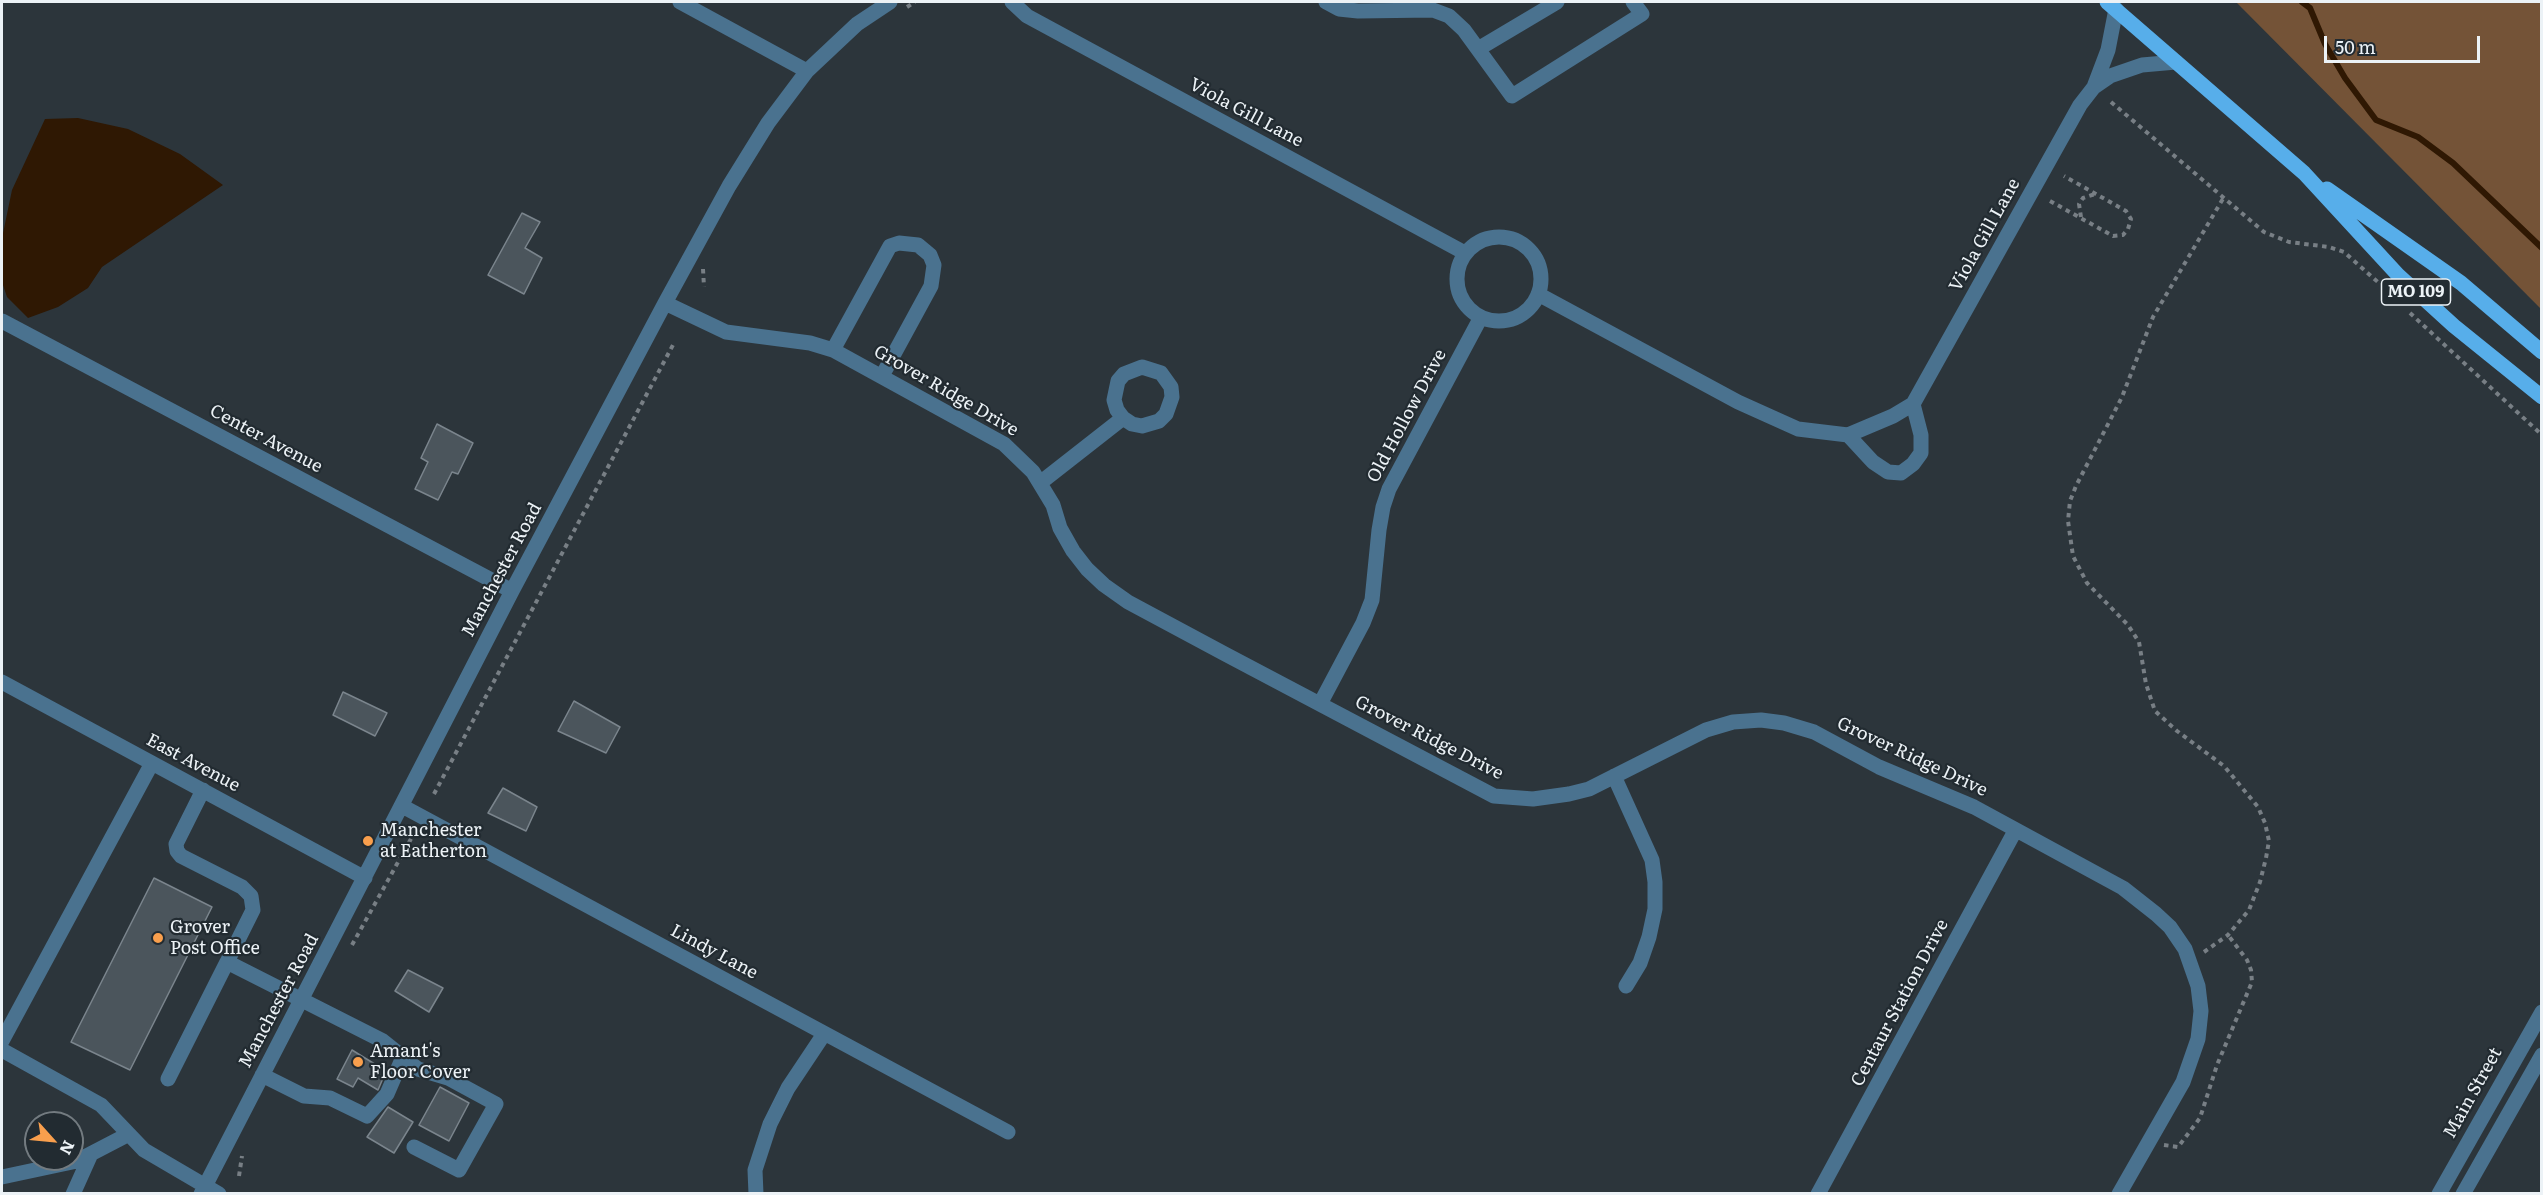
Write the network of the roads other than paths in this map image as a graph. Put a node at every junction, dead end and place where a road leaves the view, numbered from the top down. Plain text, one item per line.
1 (1012, 2) edge
2 (1326, 2) edge
3 (1557, 2) edge
4 (1634, 2) edge
5 (688, 3) edge
6 (2112, 5) edge
7 (896, 6) edge
8 (1478, 49) junction
9 (2176, 62) junction
10 (807, 71) junction
11 (2094, 87) junction
12 (2304, 173) junction
13 (1464, 253) junction
14 (1538, 294) junction
15 (664, 303) junction
16 (1481, 317) junction
17 (2, 321) edge
18 (833, 350) junction
19 (2541, 352) edge
20 (882, 376) junction
21 (2541, 397) edge
22 (1913, 404) junction
23 (1123, 418) dead end
24 (1848, 435) junction
25 (1040, 483) junction
26 (512, 591) junction
27 (2, 682) edge
28 (1320, 704) junction
29 (152, 762) junction
30 (1614, 776) junction
31 (203, 790) junction
32 (402, 806) junction
33 (2015, 831) junction
34 (365, 878) junction
35 (226, 962) junction
36 (1626, 987) dead end
37 (302, 1000) junction
38 (2541, 1012) edge
39 (824, 1034) junction
40 (2, 1041) edge
41 (2, 1050) edge
42 (2541, 1055) edge
43 (404, 1057) junction
44 (262, 1075) junction
45 (168, 1079) dead end
46 (1008, 1132) dead end
47 (127, 1135) junction
48 (414, 1147) dead end
49 (91, 1154) junction
50 (2, 1177) edge
51 (203, 1190) edge
52 (73, 1194) edge
53 (219, 1194) edge
54 (756, 1194) edge
55 (1818, 1194) edge
56 (2119, 1194) edge
57 (2439, 1194) edge
58 (2463, 1194) edge

1 - 13 street, Viola Gill Lane
2 - 8 street
3 - 8 street
4 - 8 street
5 - 10 street
6 - 9 main road, MO 109
6 - 11 street, Viola Gill Lane
7 - 10 street, Manchester Road
9 - 11 street, Viola Gill Lane
9 - 12 main road, MO 109
10 - 15 street, Manchester Road
11 - 22 street, Viola Gill Lane
12 - 19 main road, MO 109
12 - 21 main road, MO 109
13 - 14 street
13 - 16 street
14 - 16 street
14 - 24 street
15 - 18 street, Grover Ridge Drive
15 - 26 street, Manchester Road
16 - 28 street, Old Hollow Drive
17 - 26 street, Center Avenue
18 - 20 street, Grover Ridge Drive
18 - 20 street
20 - 25 street, Grover Ridge Drive
22 - 24 street
22 - 24 street
23 - 25 street
25 - 28 street, Grover Ridge Drive
26 - 32 street, Manchester Road
27 - 29 street, East Avenue
28 - 30 street, Grover Ridge Drive
29 - 31 street, East Avenue
29 - 40 street
30 - 33 street, Grover Ridge Drive
30 - 36 street
31 - 34 street, East Avenue
31 - 35 street
32 - 34 street, Manchester Road
32 - 39 street, Lindy Lane
33 - 55 street, Centaur Station Drive
33 - 56 street, Grover Ridge Drive
34 - 37 street, Manchester Road
35 - 37 street
35 - 45 street
37 - 43 street
37 - 44 street, Manchester Road
38 - 57 street, Main Street
39 - 46 street, Lindy Lane
39 - 54 street
41 - 47 street
42 - 58 street
43 - 44 street
43 - 48 street
44 - 51 street, Manchester Road
47 - 49 street
47 - 51 street
49 - 50 street
49 - 52 street
51 - 53 street

